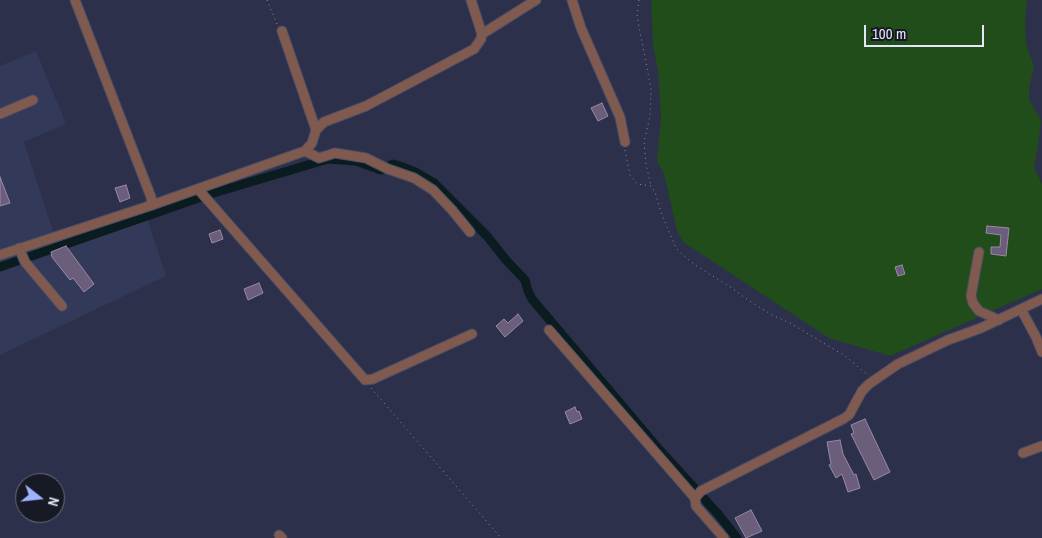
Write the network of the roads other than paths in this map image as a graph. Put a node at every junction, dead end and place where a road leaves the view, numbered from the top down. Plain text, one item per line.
1 (75, 0) edge
2 (471, 0) edge
3 (536, 0) edge
4 (572, 0) edge
5 (282, 31) road end
6 (482, 34) junction
7 (33, 100) dead end
8 (0, 114) edge
9 (316, 130) junction
10 (625, 142) road end
11 (305, 151) junction
12 (198, 189) junction
13 (152, 205) junction
14 (470, 232) dead end
15 (980, 252) dead end
16 (0, 255) edge
17 (22, 255) junction
18 (1042, 299) edge
19 (62, 306) dead end
20 (1020, 309) junction
21 (999, 320) junction
22 (549, 330) dead end
23 (472, 334) dead end
24 (1042, 352) edge
25 (1042, 446) edge
26 (1023, 453) dead end
27 (698, 495) junction
28 (724, 538) edge

1 - 13 street
2 - 6 street
3 - 6 street
4 - 10 street
5 - 9 street
6 - 9 street
7 - 8 street
9 - 11 street
11 - 12 street
11 - 14 street
12 - 13 street
12 - 23 street
13 - 17 street
15 - 21 street
16 - 17 street
17 - 19 street
18 - 20 street
20 - 21 street
20 - 24 street
21 - 27 street
22 - 27 street
25 - 26 street
27 - 28 street

